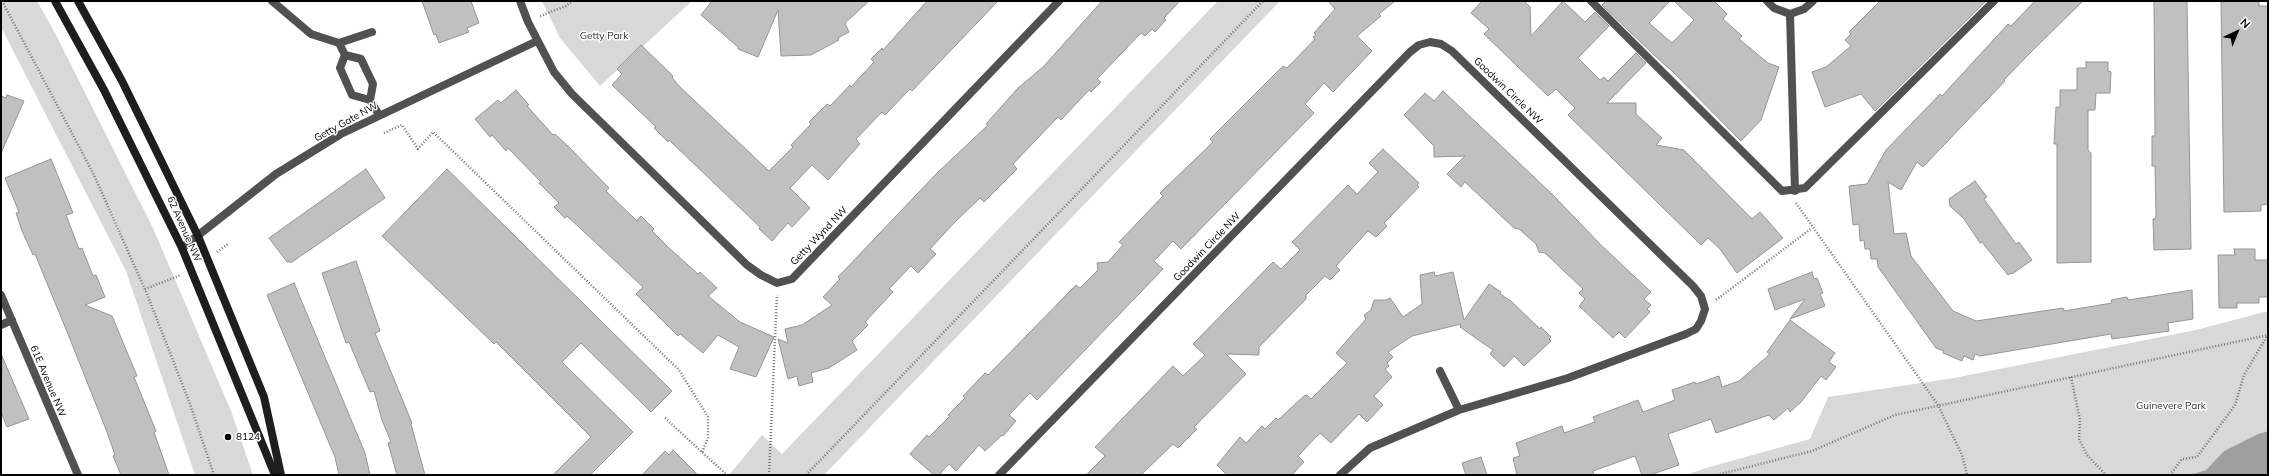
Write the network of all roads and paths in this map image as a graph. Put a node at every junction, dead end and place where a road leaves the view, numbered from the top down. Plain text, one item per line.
1 (2, 1) edge
2 (55, 1) edge
3 (78, 1) edge
4 (272, 1) edge
5 (520, 1) edge
6 (572, 1) edge
7 (1060, 1) edge
8 (1263, 1) edge
9 (1591, 1) edge
10 (1767, 1) edge
11 (1813, 1) edge
12 (1994, 1) edge
13 (1790, 14) junction
14 (528, 22) junction
15 (372, 32) dead end
16 (537, 41) junction
17 (339, 43) junction
18 (346, 55) junction
19 (370, 100) junction
20 (379, 115) junction
21 (384, 133) dead end
22 (1795, 191) junction
23 (1812, 228) junction
24 (198, 236) junction
25 (182, 248) junction
26 (777, 282) junction
27 (1, 295) edge
28 (1705, 309) junction
29 (12, 320) junction
30 (1, 325) edge
31 (2267, 335) edge
32 (1440, 371) dead end
33 (2071, 377) junction
34 (1938, 405) junction
35 (1459, 410) junction
36 (665, 418) dead end
37 (702, 452) junction
38 (78, 475) edge
39 (214, 475) edge
40 (275, 475) edge
41 (281, 475) edge
42 (727, 475) edge
43 (769, 475) edge
44 (806, 475) edge
45 (999, 475) edge
46 (1340, 475) edge
47 (1717, 475) edge
48 (1967, 475) edge
49 (2106, 475) edge
50 (2170, 475) edge

1 - 39 path
2 - 25 main road, 62 Avenue NW
3 - 24 main road, 62 Avenue NW
4 - 17 street
5 - 14 street
6 - 14 path
7 - 26 street, Getty Wynd NW
8 - 44 path
9 - 22 street
10 - 13 street
11 - 13 street
12 - 22 street
13 - 22 street
14 - 16 street
15 - 17 street
16 - 20 street, Getty Gate NW
16 - 26 street
17 - 18 street
18 - 19 street
18 - 19 street
19 - 20 street
20 - 24 street, Getty Gate NW
21 - 37 path
22 - 23 path
23 - 28 path
23 - 34 path
24 - 25 street, Getty Gate NW
24 - 41 main road, 62 Avenue NW
25 - 40 main road, 62 Avenue NW
26 - 43 path
27 - 29 street, 61E Avenue NW
28 - 35 street
28 - 45 street, Goodwin Circle NW
29 - 30 street
29 - 38 street, 61E Avenue NW
31 - 33 path
31 - 50 path
32 - 35 street
33 - 34 path
33 - 49 path
34 - 47 path
34 - 48 path
35 - 46 street
36 - 37 path
37 - 42 path

